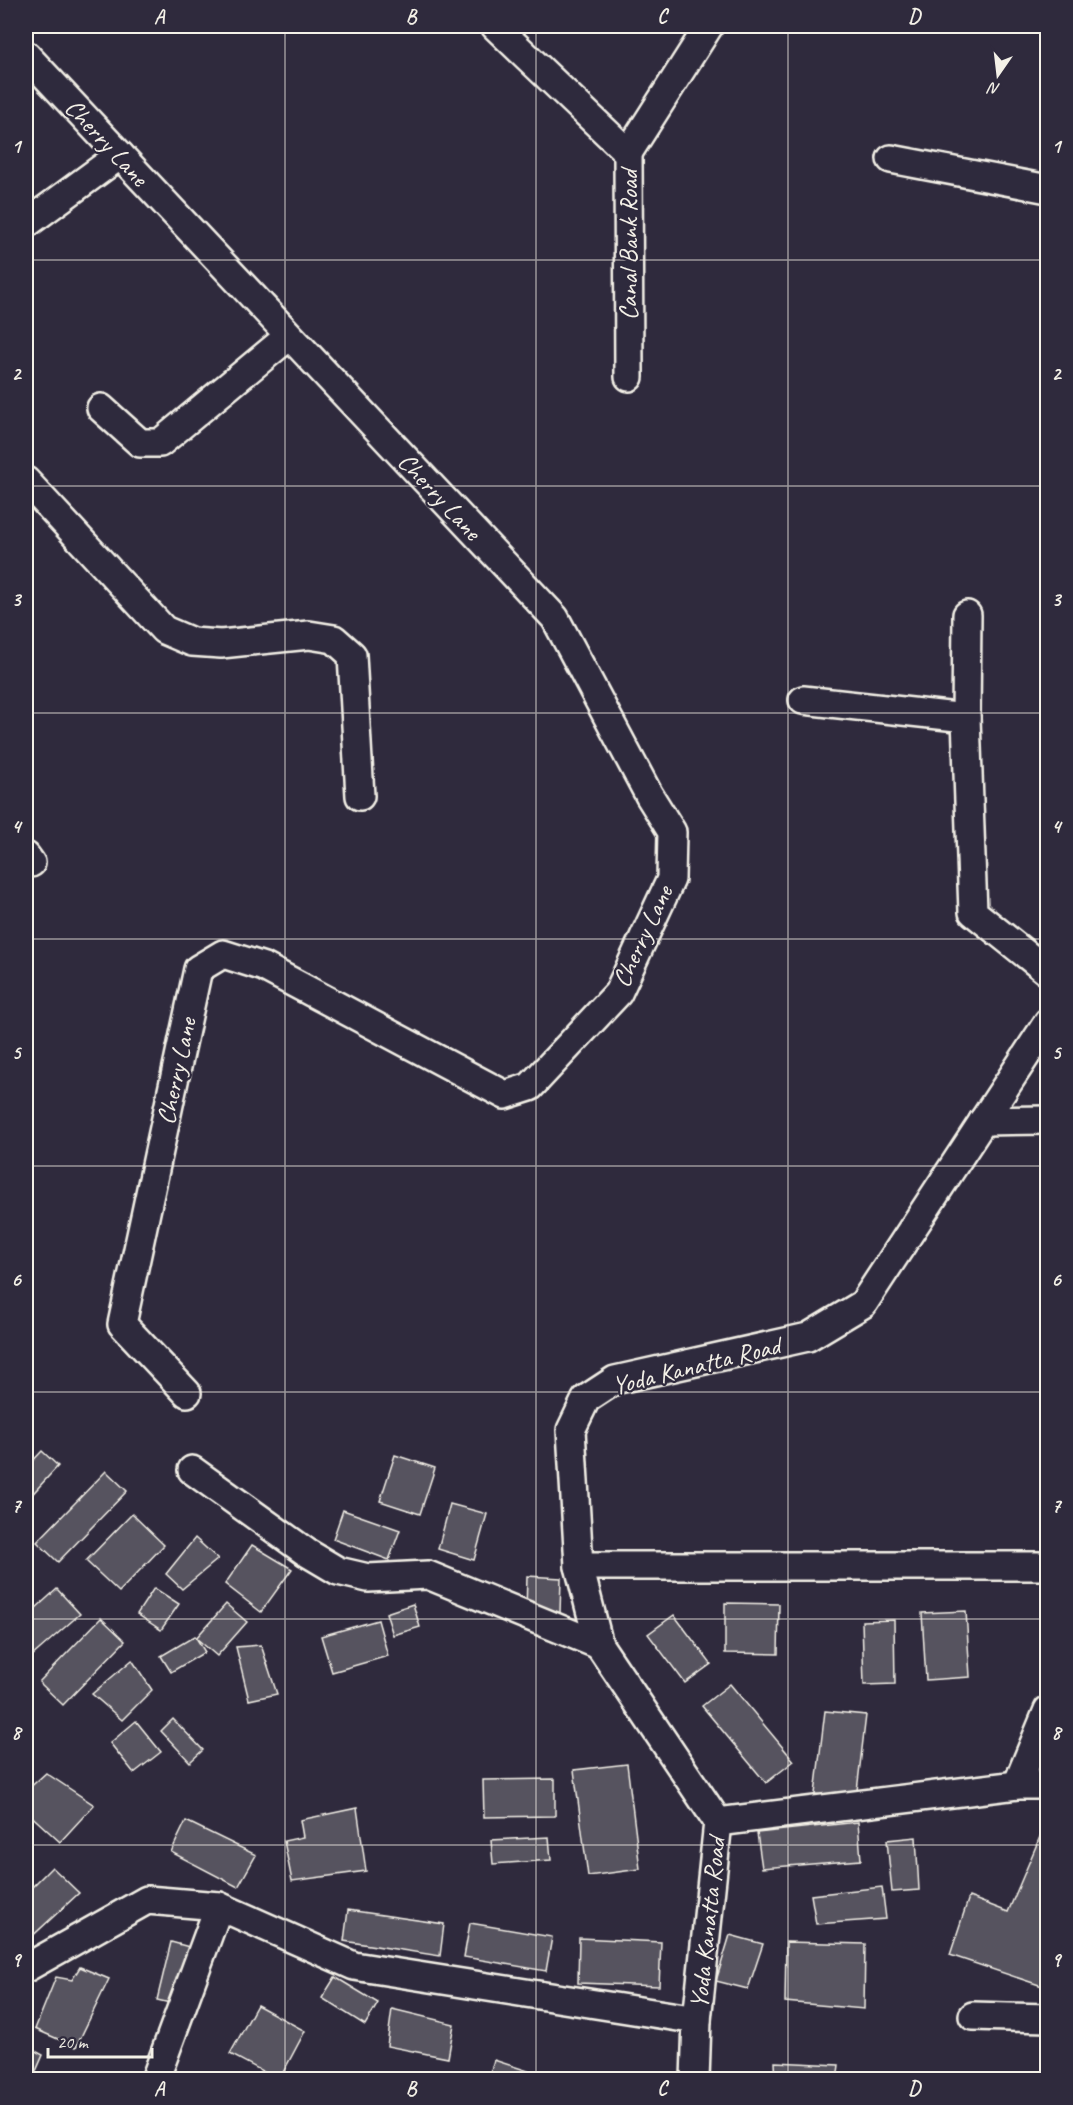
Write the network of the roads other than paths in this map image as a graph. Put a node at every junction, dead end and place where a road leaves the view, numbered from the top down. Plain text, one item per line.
1 (495, 26) edge
2 (709, 26) edge
3 (26, 55) edge
4 (628, 153) junction
5 (120, 155) junction
6 (891, 159) dead end
7 (1047, 189) edge
8 (26, 224) edge
9 (289, 336) junction
10 (629, 377) dead end
11 (101, 408) dead end
12 (26, 481) edge
13 (967, 615) dead end
14 (803, 700) dead end
15 (966, 718) junction
16 (360, 795) dead end
17 (1047, 972) edge
18 (1047, 1022) edge
19 (1047, 1120) edge
20 (983, 1121) junction
21 (187, 1393) dead end
22 (192, 1470) dead end
23 (579, 1566) junction
24 (1047, 1566) edge
25 (598, 1644) junction
26 (1047, 1710) edge
27 (1017, 1785) junction
28 (1047, 1785) edge
29 (718, 1822) junction
30 (219, 1906) junction
31 (26, 1968) edge
32 (973, 2016) dead end
33 (1047, 2018) edge
34 (697, 2020) junction
35 (155, 2079) edge
36 (695, 2079) edge

1 - 4 street, Canal Bank Road
2 - 4 street
3 - 5 street, Cherry Lane
4 - 10 street, Canal Bank Road
5 - 8 street
5 - 9 street, Cherry Lane
6 - 7 street
9 - 11 street
9 - 21 street, Cherry Lane
12 - 16 street
13 - 15 street
14 - 15 street
15 - 17 street
18 - 20 street, Yoda Kanatta Road
19 - 20 street
20 - 23 street, Yoda Kanatta Road
22 - 25 street
23 - 24 street
23 - 25 street, Yoda Kanatta Road
25 - 29 street, Yoda Kanatta Road
26 - 27 street
27 - 28 street
27 - 29 street
29 - 34 street, Yoda Kanatta Road
30 - 31 street
30 - 34 street
30 - 35 street
32 - 33 street
34 - 36 street, Yoda Kanatta Road

